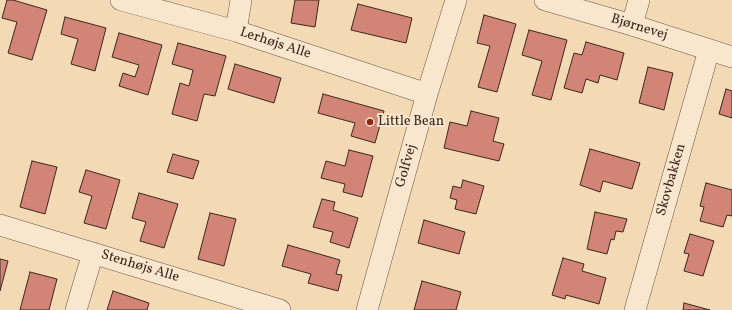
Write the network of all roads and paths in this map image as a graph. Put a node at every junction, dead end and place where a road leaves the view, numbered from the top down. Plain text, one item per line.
1 (121, 0) edge
2 (241, 0) edge
3 (456, 0) edge
4 (545, 0) edge
5 (639, 0) edge
6 (632, 25) junction
7 (236, 31) junction
8 (709, 50) junction
9 (732, 56) edge
10 (427, 94) junction
11 (0, 225) edge
12 (93, 252) junction
13 (76, 310) edge
14 (280, 310) edge
15 (367, 310) edge
16 (635, 310) edge

1 - 7 street, Lerhøjs Alle
2 - 7 street
3 - 10 street, Golfvej
4 - 6 street, Bjørnevej
5 - 6 street
6 - 8 street, Bjørnevej
7 - 10 street, Lerhøjs Alle
8 - 9 street, Bjørnevej
8 - 16 street, Skovbakken
10 - 15 street, Golfvej
11 - 12 street, Stenhøjs Alle
12 - 13 street
12 - 14 street, Stenhøjs Alle

